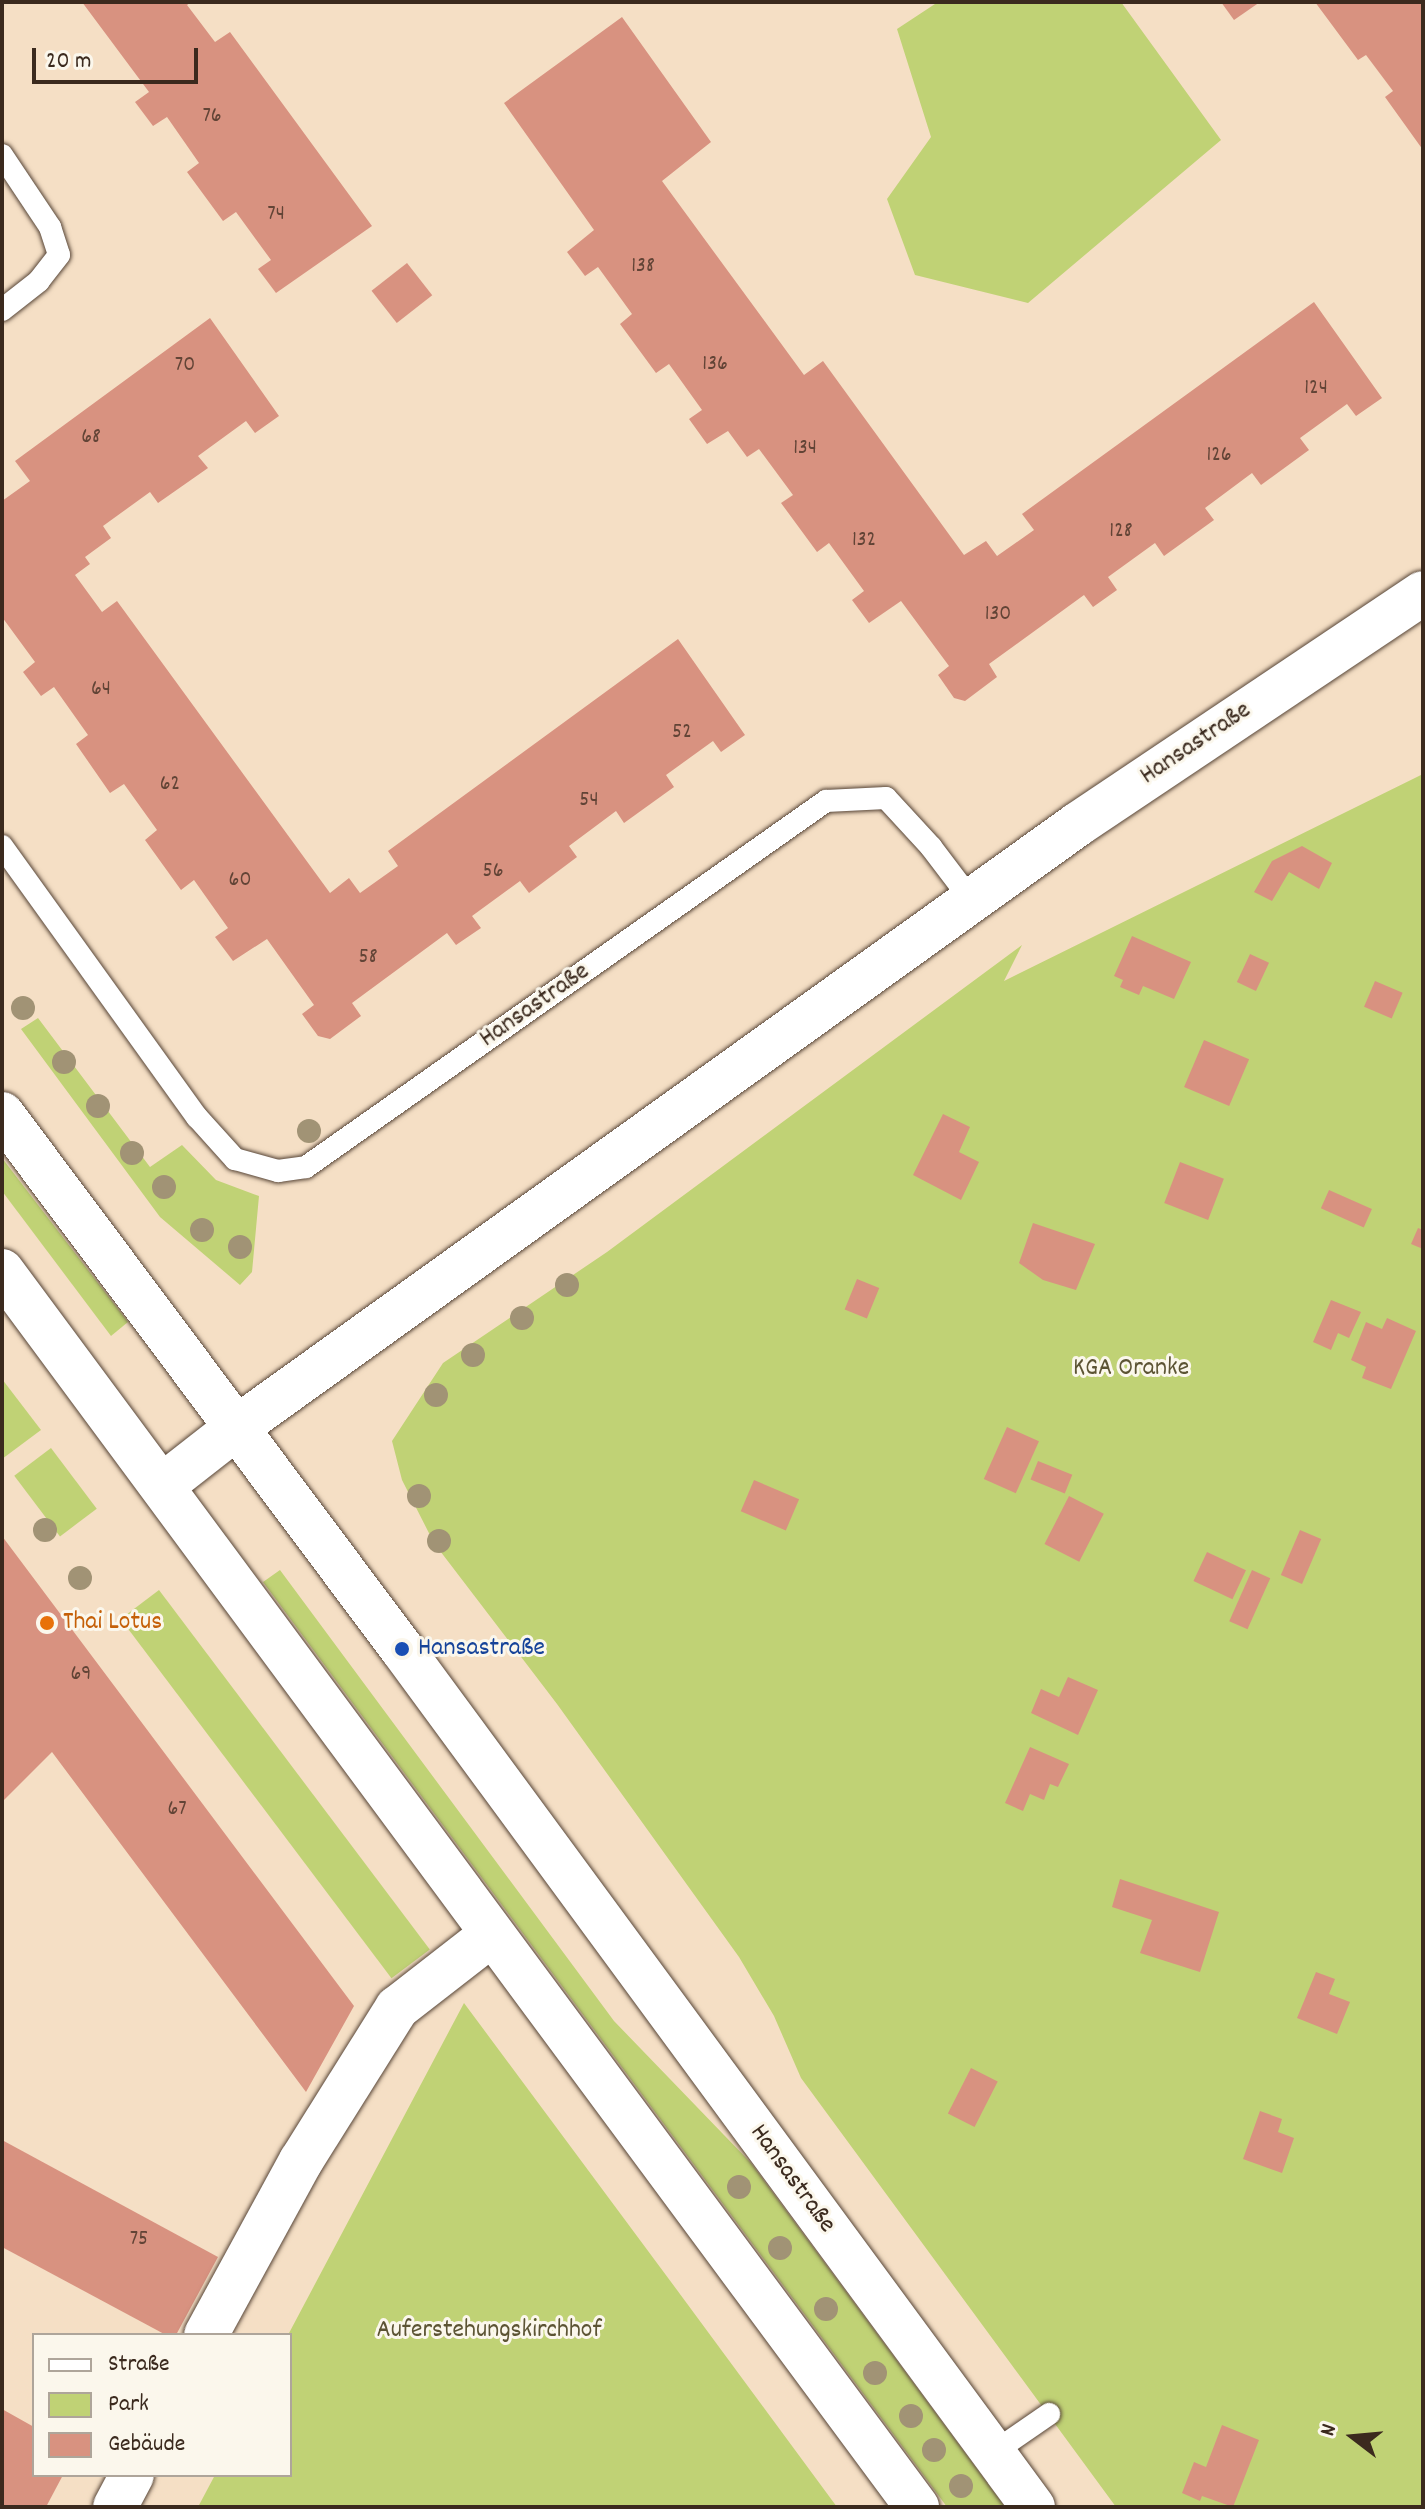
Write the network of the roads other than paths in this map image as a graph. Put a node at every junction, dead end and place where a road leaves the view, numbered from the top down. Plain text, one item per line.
1 (2, 155) edge
2 (2, 310) edge
3 (1423, 593) edge
4 (2, 846) edge
5 (972, 901) junction
6 (2, 1114) edge
7 (2, 1271) edge
8 (236, 1428) junction
9 (163, 1485) junction
10 (492, 1934) junction
11 (207, 2333) edge
12 (1049, 2414) dead end
13 (994, 2452) junction
14 (131, 2477) edge
15 (115, 2507) edge
16 (917, 2507) edge
17 (1033, 2507) edge

1 - 2 lane
3 - 5 main road, Hansastraße
4 - 5 lane, Hansastraße
5 - 8 main road, Hansastraße
6 - 8 main road, Hansastraße
7 - 9 main road
8 - 9 main road, Hansastraße
8 - 13 main road, Hansastraße
9 - 10 main road
10 - 11 main road
10 - 16 main road
12 - 13 lane
13 - 17 main road, Hansastraße
14 - 15 main road

